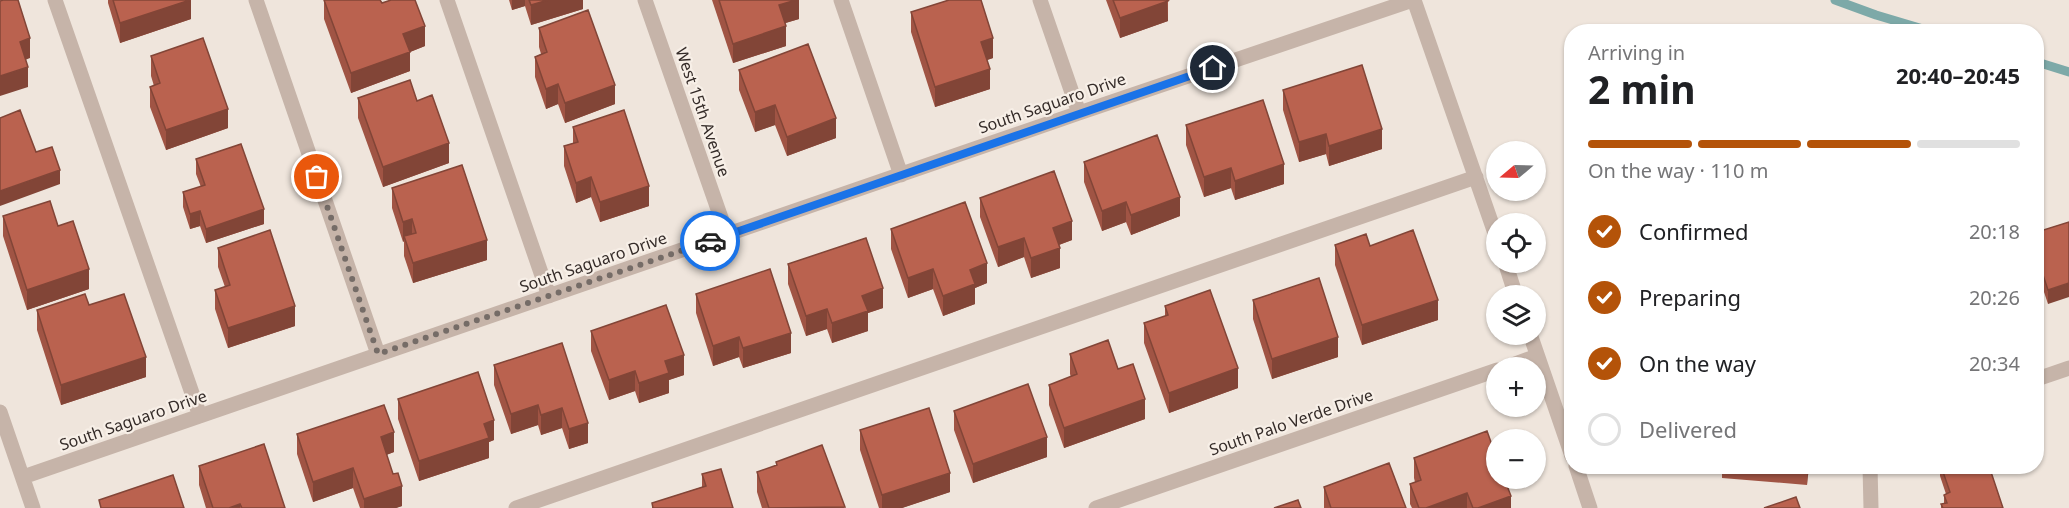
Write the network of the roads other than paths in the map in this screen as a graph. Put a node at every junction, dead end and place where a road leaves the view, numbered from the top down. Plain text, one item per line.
1 (55, 0) edge
2 (256, 0) edge
3 (447, 0) edge
4 (645, 0) edge
5 (841, 0) edge
6 (1040, 0) edge
7 (1414, 0) edge
8 (1079, 113) junction
9 (901, 175) junction
10 (1476, 177) junction
11 (1488, 213) edge
12 (727, 235) junction
13 (549, 296) junction
14 (1534, 345) edge
15 (378, 354) junction
16 (1537, 356) joint
17 (2069, 368) edge
18 (1486, 374) edge
19 (2044, 377) edge
20 (0, 412) edge
21 (200, 416) junction
22 (1564, 433) edge
23 (1579, 474) edge
24 (1870, 474) edge
25 (23, 477) junction
26 (33, 508) edge
27 (516, 508) edge
28 (1096, 508) edge
29 (1590, 508) edge
30 (1871, 508) edge

1 - 21 street
2 - 15 street
3 - 13 street
4 - 12 street, West 15th Avenue
5 - 9 street
6 - 8 street
7 - 8 street, South Saguaro Drive
7 - 10 street
8 - 9 street, South Saguaro Drive
9 - 12 street, South Saguaro Drive
10 - 11 street
10 - 27 street
12 - 13 street, South Saguaro Drive
13 - 15 street, South Saguaro Drive
14 - 16 street
15 - 21 street, South Saguaro Drive
16 - 22 street
17 - 19 street
18 - 28 street, South Palo Verde Drive
20 - 25 street
21 - 25 street, South Saguaro Drive
23 - 29 street
24 - 30 street
25 - 26 street

